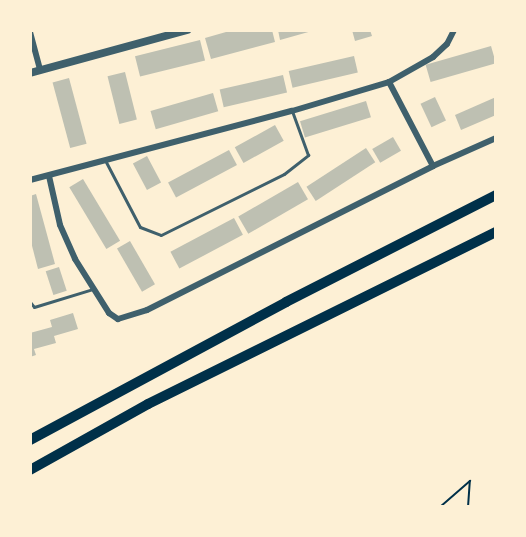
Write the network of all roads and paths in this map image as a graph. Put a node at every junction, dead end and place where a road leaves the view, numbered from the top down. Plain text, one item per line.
1 (187, 30) edge
2 (454, 30) edge
3 (30, 32) edge
4 (40, 70) junction
5 (30, 73) edge
6 (389, 82) junction
7 (292, 111) junction
8 (496, 138) edge
9 (106, 162) junction
10 (433, 166) junction
11 (49, 176) junction
12 (30, 180) edge
13 (496, 195) edge
14 (496, 232) edge
15 (93, 289) junction
16 (30, 302) edge
17 (32, 307) edge
18 (30, 440) edge
19 (30, 470) edge
20 (440, 507) edge
21 (468, 507) edge

1 - 4 street
2 - 6 street
3 - 4 street
4 - 5 street
6 - 7 street
6 - 10 street
7 - 9 street
7 - 9 lane
8 - 10 street
9 - 11 street
10 - 15 street
11 - 12 street
11 - 15 street
13 - 18 highway
14 - 19 highway
15 - 17 lane
16 - 17 lane
20 - 21 path

